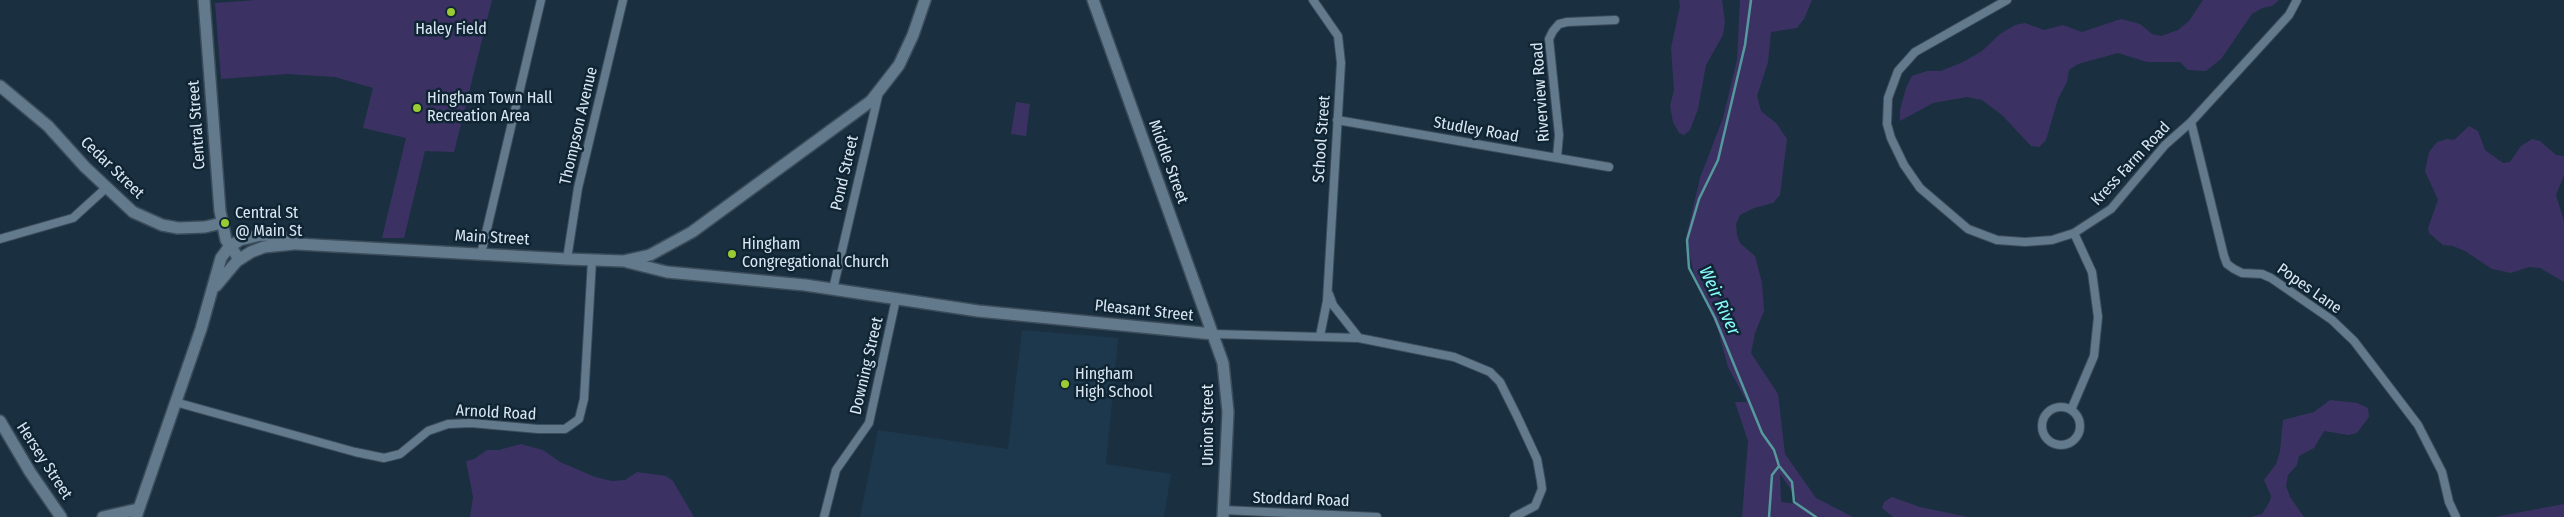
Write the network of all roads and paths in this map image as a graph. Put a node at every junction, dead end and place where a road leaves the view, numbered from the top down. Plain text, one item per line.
1 (204, 0) edge
2 (541, 0) edge
3 (623, 0) edge
4 (925, 0) edge
5 (1093, 0) edge
6 (1312, 0) edge
7 (2006, 0) edge
8 (2297, 0) edge
9 (1615, 20) dead end
10 (0, 86) edge
11 (878, 93) junction
12 (1337, 120) junction
13 (2191, 122) junction
14 (1557, 157) junction
15 (1610, 167) dead end
16 (106, 188) junction
17 (222, 223) junction
18 (2074, 233) junction
19 (0, 239) edge
20 (297, 244) junction
21 (229, 247) junction
22 (481, 254) junction
23 (239, 259) junction
24 (567, 259) junction
25 (592, 260) junction
26 (623, 261) junction
27 (213, 289) junction
28 (833, 289) junction
29 (1328, 289) junction
30 (896, 299) junction
31 (1213, 334) junction
32 (1320, 336) junction
33 (1359, 338) junction
34 (175, 402) junction
35 (2071, 410) junction
36 (0, 422) edge
37 (137, 513) edge
38 (1223, 514) edge
39 (61, 517) edge
40 (103, 517) edge
41 (824, 517) edge
42 (1377, 517) edge
43 (1514, 517) edge
44 (2456, 517) edge

1 - 17 street, Central Street
2 - 22 street
3 - 24 street, Thompson Avenue
4 - 11 street, Main Street
5 - 31 street, Middle Street
6 - 12 street, School Street
7 - 18 street, Kress Farm Road
8 - 13 street
9 - 14 street, Riverview Road
10 - 16 street, Cedar Street
11 - 26 street, Main Street
11 - 28 street, Pond Street
12 - 14 street, Studley Road
12 - 29 street, School Street
13 - 18 street, Kress Farm Road
13 - 44 street, Popes Lane
14 - 15 street, Studley Road
16 - 17 street, Cedar Street
16 - 19 street
17 - 21 street, Central Street
18 - 35 street
20 - 21 street, Main Street
20 - 22 street, Main Street
20 - 23 street
21 - 23 street
21 - 27 street
22 - 24 street, Main Street
23 - 27 street
24 - 25 street, Main Street
25 - 26 street, Main Street
25 - 34 street, Arnold Road
26 - 28 street, Pleasant Street
27 - 34 street
28 - 30 street, Pleasant Street
29 - 32 street, School Street
29 - 33 street, School Street
30 - 31 street, Pleasant Street
30 - 41 street, Downing Street
31 - 32 street, Pleasant Street
31 - 38 street, Union Street
32 - 33 street, Pleasant Street
33 - 43 street, Pleasant Street
34 - 37 street
35 - 35 street
36 - 39 street, Hersey Street
37 - 40 street
38 - 42 street, Stoddard Road

